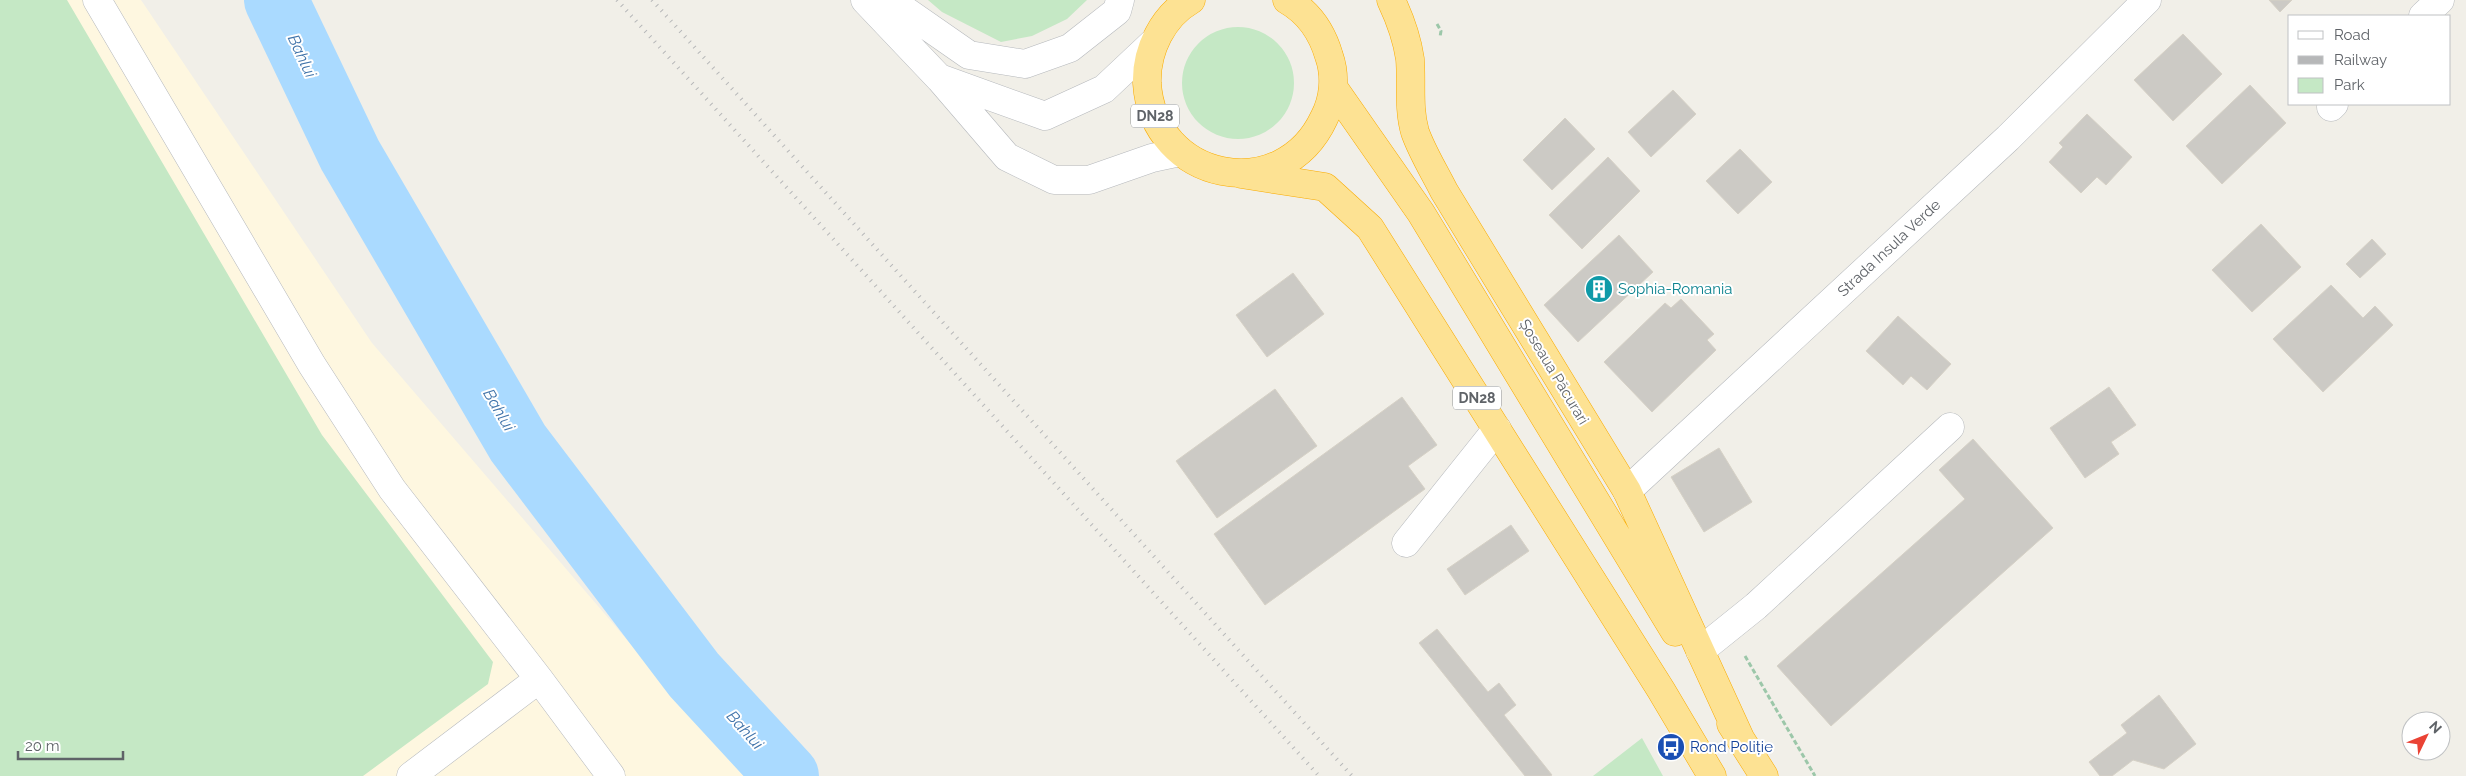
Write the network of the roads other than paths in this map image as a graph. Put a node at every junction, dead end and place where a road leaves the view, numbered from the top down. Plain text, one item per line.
1 (97, 0) edge
2 (865, 0) edge
3 (890, 0) edge
4 (1120, 0) edge
5 (1287, 0) edge
6 (1391, 0) edge
7 (2147, 0) edge
8 (2440, 0) edge
9 (1180, 5) edge
10 (2424, 15) edge
11 (1154, 42) junction
12 (940, 79) junction
13 (1333, 88) junction
14 (1180, 152) junction
15 (1241, 174) junction
16 (1950, 427) dead end
17 (1497, 429) junction
18 (1627, 491) junction
19 (1406, 543) dead end
20 (1700, 651) junction
21 (540, 679) junction
22 (1740, 740) junction
23 (411, 776) edge
24 (611, 776) edge
25 (1712, 776) edge
26 (1764, 776) edge

1 - 21 street
2 - 12 street
3 - 4 street
5 - 13 highway, DN28
6 - 18 highway, Șoseaua Păcurari
7 - 18 street, Strada Insula Verde
8 - 10 street
9 - 11 highway, DN28
11 - 12 street
11 - 14 highway, DN28
12 - 14 street
13 - 15 highway, DN28
13 - 22 highway, DN28
14 - 15 highway, DN28
15 - 17 highway, DN28
16 - 20 street
17 - 19 street
17 - 25 highway, DN28
18 - 20 highway, Șoseaua Păcurari
20 - 22 highway, Șoseaua Păcurari
21 - 23 street
21 - 24 street
22 - 26 highway, DN28

